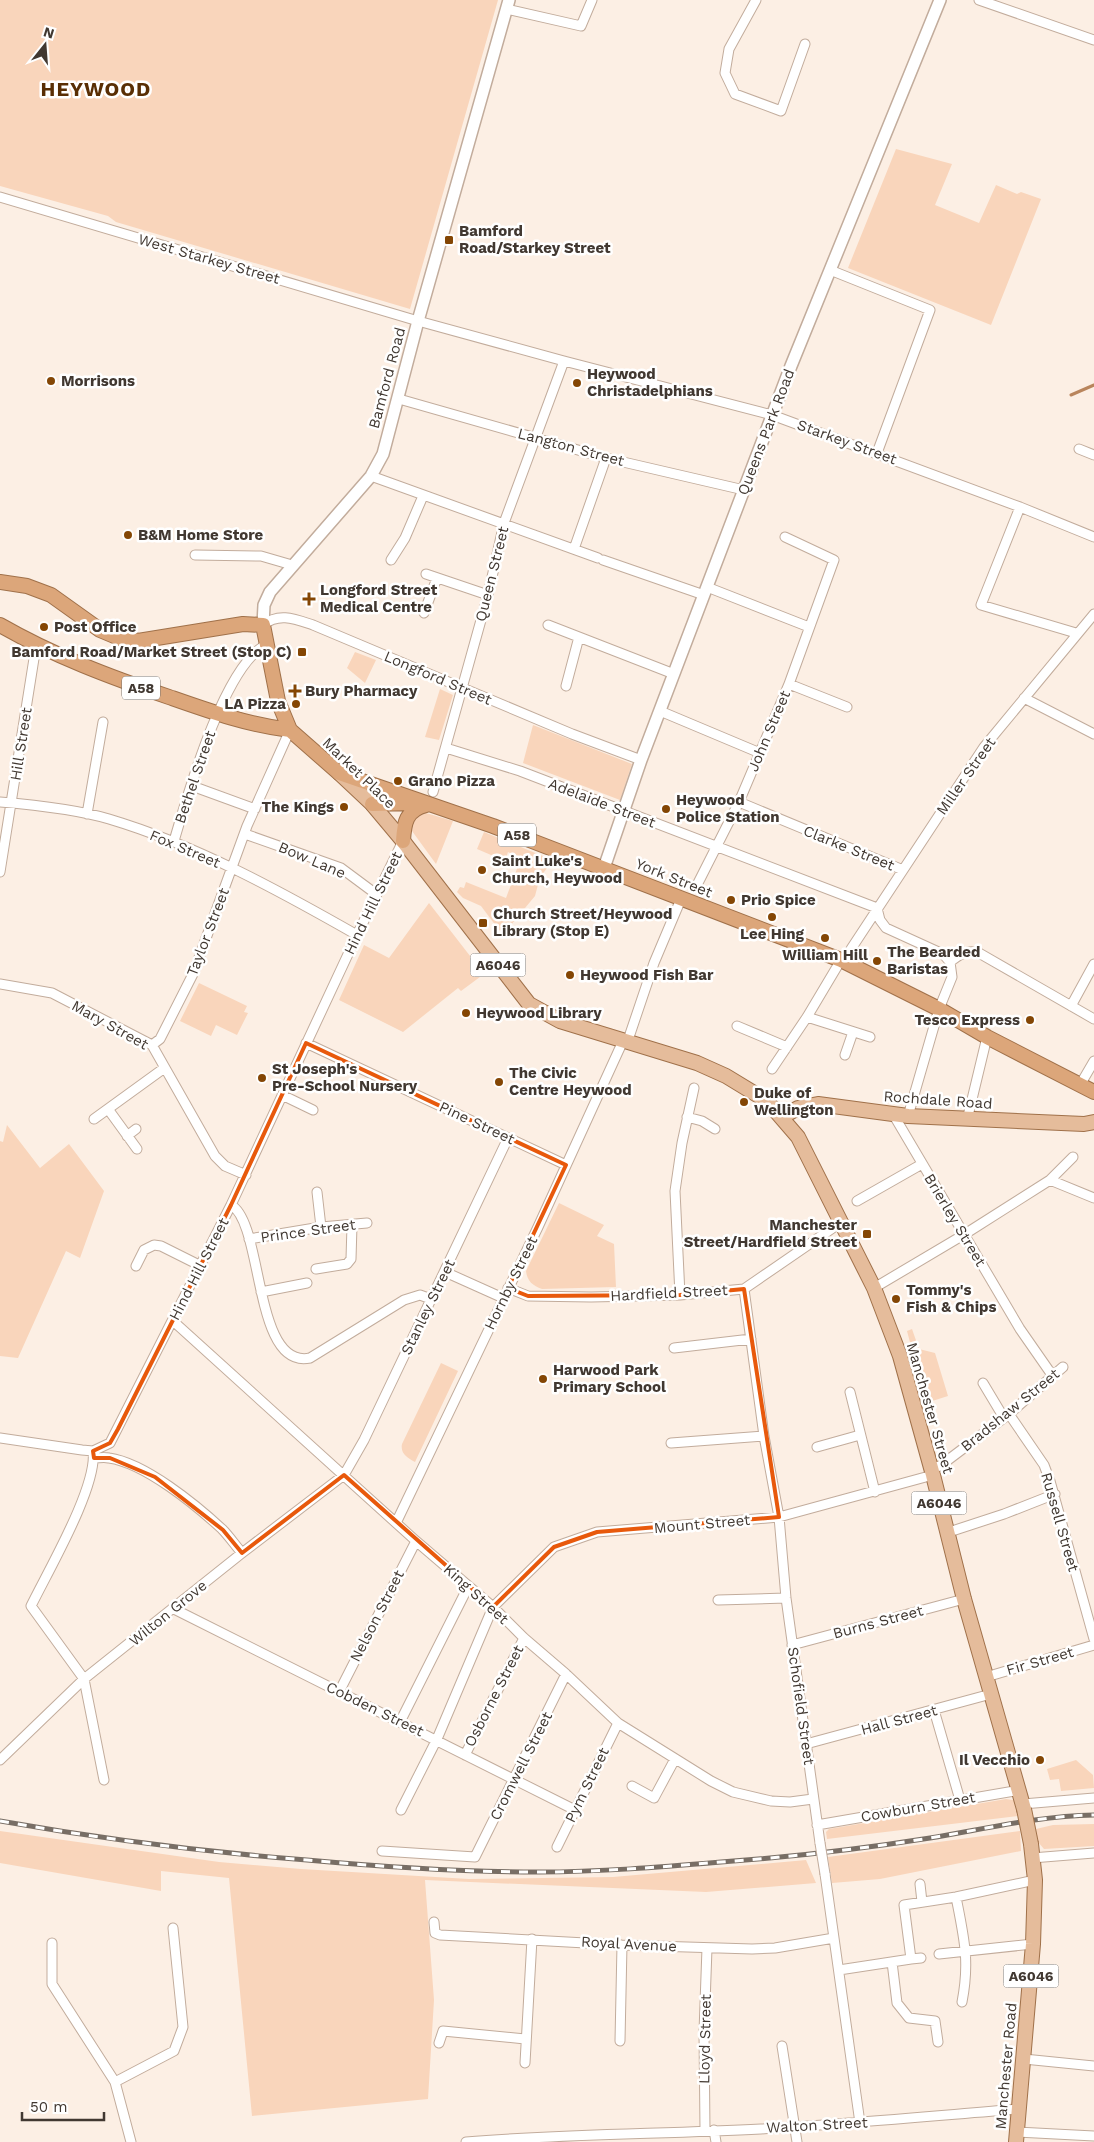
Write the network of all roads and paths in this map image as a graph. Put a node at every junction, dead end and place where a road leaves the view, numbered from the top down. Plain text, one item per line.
1 (592, 0) edge
2 (756, 0) edge
3 (940, 0) edge
4 (979, 0) edge
5 (508, 4) edge
6 (1094, 40) edge
7 (805, 44) dead end
8 (0, 197) edge
9 (830, 270) junction
10 (418, 321) junction
11 (564, 362) junction
12 (399, 399) junction
13 (772, 415) junction
14 (535, 438) junction
15 (1079, 449) dead end
16 (877, 453) junction
17 (1094, 455) edge
18 (606, 458) junction
19 (372, 476) junction
20 (744, 490) junction
21 (422, 496) junction
22 (1020, 507) junction
23 (504, 523) junction
24 (785, 537) dead end
25 (1094, 537) edge
26 (574, 549) junction
27 (196, 555) dead end
28 (391, 560) dead end
29 (292, 565) junction
30 (426, 574) dead end
31 (437, 578) junction
32 (0, 582) edge
33 (706, 591) junction
34 (488, 595) junction
35 (424, 613) dead end
36 (1093, 617) edge
37 (0, 625) edge
38 (263, 625) junction
39 (548, 625) dead end
40 (809, 627) junction
41 (1076, 633) junction
42 (579, 637) junction
43 (268, 644) junction
44 (36, 646) junction
45 (674, 674) junction
46 (789, 684) junction
47 (566, 686) dead end
48 (462, 688) junction
49 (1024, 698) junction
50 (847, 707) dead end
51 (660, 711) junction
52 (218, 714) junction
53 (103, 722) dead end
54 (290, 730) junction
55 (1094, 734) edge
56 (446, 748) junction
57 (760, 753) junction
58 (641, 760) junction
59 (339, 773) junction
60 (192, 786) junction
61 (431, 798) junction
62 (0, 802) edge
63 (739, 802) junction
64 (12, 803) junction
65 (372, 804) junction
66 (255, 809) junction
67 (625, 812) junction
68 (87, 814) junction
69 (245, 834) junction
70 (174, 841) junction
71 (403, 842) junction
72 (716, 848) junction
73 (0, 868) edge
74 (604, 868) junction
75 (232, 869) junction
76 (903, 870) junction
77 (696, 886) dead end
78 (376, 894) junction
79 (681, 899) junction
80 (877, 908) junction
81 (357, 935) junction
82 (851, 949) dead end
83 (841, 960) junction
84 (950, 962) junction
85 (1094, 964) edge
86 (0, 984) edge
87 (1071, 1006) junction
88 (939, 1009) junction
89 (807, 1017) junction
90 (1094, 1019) edge
91 (737, 1026) dead end
92 (853, 1032) junction
93 (870, 1037) dead end
94 (987, 1038) junction
95 (625, 1042) junction
96 (306, 1043) junction
97 (152, 1046) junction
98 (787, 1046) junction
99 (845, 1055) dead end
100 (1094, 1061) edge
101 (163, 1069) junction
102 (772, 1069) dead end
103 (1080, 1085) junction
104 (694, 1088) dead end
105 (1094, 1092) edge
106 (282, 1095) junction
107 (108, 1109) junction
108 (313, 1110) dead end
109 (893, 1114) junction
110 (908, 1116) junction
111 (687, 1117) junction
112 (782, 1117) junction
113 (94, 1119) dead end
114 (967, 1120) junction
115 (1094, 1122) edge
116 (136, 1129) dead end
117 (715, 1129) dead end
118 (127, 1136) junction
119 (508, 1138) junction
120 (137, 1149) dead end
121 (1073, 1157) dead end
122 (922, 1164) junction
123 (566, 1165) junction
124 (246, 1175) junction
125 (1050, 1180) junction
126 (317, 1192) dead end
127 (1094, 1198) edge
128 (857, 1201) dead end
129 (231, 1205) junction
130 (367, 1223) dead end
131 (840, 1223) junction
132 (352, 1225) junction
133 (320, 1227) junction
134 (965, 1234) junction
135 (248, 1239) junction
136 (136, 1266) dead end
137 (201, 1266) junction
138 (316, 1269) dead end
139 (444, 1272) junction
140 (307, 1284) dead end
141 (508, 1288) junction
142 (874, 1288) junction
143 (744, 1289) junction
144 (261, 1292) junction
145 (680, 1295) junction
146 (503, 1298) junction
147 (431, 1299) junction
148 (173, 1321) junction
149 (751, 1339) junction
150 (674, 1348) dead end
151 (1063, 1367) dead end
152 (1052, 1375) junction
153 (983, 1383) dead end
154 (850, 1392) dead end
155 (1006, 1416) junction
156 (860, 1435) junction
157 (764, 1436) junction
158 (0, 1438) edge
159 (671, 1443) dead end
160 (817, 1447) dead end
161 (93, 1454) junction
162 (932, 1472) junction
163 (344, 1475) junction
164 (875, 1492) junction
165 (1055, 1494) junction
166 (779, 1517) junction
167 (396, 1522) junction
168 (946, 1532) junction
169 (416, 1541) junction
170 (242, 1553) junction
171 (468, 1587) junction
172 (786, 1598) junction
173 (964, 1599) junction
174 (718, 1600) dead end
175 (493, 1607) junction
176 (174, 1609) junction
177 (524, 1638) junction
178 (1094, 1638) edge
179 (792, 1645) junction
180 (1094, 1645) edge
181 (566, 1674) junction
182 (986, 1676) junction
183 (84, 1679) junction
184 (339, 1692) junction
185 (991, 1694) junction
186 (934, 1710) junction
187 (400, 1722) junction
188 (618, 1723) junction
189 (437, 1739) junction
190 (806, 1744) junction
191 (2, 1754) edge
192 (464, 1755) junction
193 (675, 1759) junction
194 (104, 1780) dead end
195 (514, 1780) junction
196 (632, 1786) dead end
197 (1020, 1790) junction
198 (1094, 1798) edge
199 (813, 1799) junction
200 (960, 1800) junction
201 (1024, 1806) junction
202 (401, 1810) dead end
203 (575, 1810) junction
204 (817, 1825) junction
205 (557, 1847) dead end
206 (382, 1851) dead end
207 (1032, 1851) junction
208 (1094, 1853) edge
209 (1035, 1880) junction
210 (920, 1884) dead end
211 (956, 1897) junction
212 (922, 1902) junction
213 (434, 1922) dead end
214 (174, 1928) dead end
215 (834, 1938) junction
216 (532, 1939) junction
217 (52, 1943) dead end
218 (1033, 1944) junction
219 (622, 1945) junction
220 (708, 1948) junction
221 (967, 1953) junction
222 (939, 1954) dead end
223 (921, 1958) dead end
224 (911, 1960) junction
225 (892, 1962) junction
226 (839, 1970) junction
227 (962, 2002) dead end
228 (526, 2039) junction
229 (620, 2041) dead end
230 (938, 2042) dead end
231 (439, 2043) dead end
232 (782, 2046) dead end
233 (1024, 2059) junction
234 (525, 2063) dead end
235 (1094, 2066) edge
236 (115, 2082) junction
237 (1019, 2109) junction
238 (860, 2123) junction
239 (795, 2126) junction
240 (709, 2130) junction
241 (1094, 2136) edge
242 (1016, 2137) edge
243 (610, 2138) edge
244 (509, 2140) edge
245 (131, 2142) edge
246 (466, 2142) edge
247 (716, 2142) edge
248 (797, 2142) edge

1 - 5 street
2 - 7 street
3 - 9 street, Queens Park Road
4 - 6 street
5 - 10 street, Bamford Road
8 - 10 street, West Starkey Street
9 - 13 street, Queens Park Road
9 - 16 street
10 - 11 street, Starkey Street
10 - 12 street, Bamford Road
11 - 13 street, Starkey Street
11 - 14 street, Queen Street
12 - 14 street, Langton Street
12 - 19 street, Bamford Road
13 - 16 street, Starkey Street
13 - 20 street, Queens Park Road
14 - 18 street, Langton Street
14 - 23 street, Queen Street
15 - 17 street
16 - 22 street, Starkey Street
18 - 20 street, Langton Street
18 - 26 street
19 - 21 street
19 - 29 street, Bamford Road
20 - 33 street, Queens Park Road
21 - 23 street
21 - 28 street
22 - 25 street, Starkey Street
22 - 41 street
23 - 26 street
23 - 34 street, Queen Street
24 - 40 street, John Street
26 - 33 street
27 - 29 street
29 - 38 street, Bamford Road
30 - 31 street
31 - 34 street
31 - 35 street
32 - 38 highway
33 - 40 street
33 - 45 street, Queens Park Road
34 - 48 street, Queen Street
36 - 41 street, Miller Street
37 - 44 highway, A58
38 - 43 highway, Bamford Road
38 - 48 street, Longford Street
39 - 42 street
40 - 46 street, John Street
41 - 49 street, Miller Street
42 - 45 street
42 - 47 street
43 - 52 street, Bethel Street
43 - 54 highway, Bamford Road
44 - 52 highway, A58
44 - 64 street, Hill Street
45 - 51 street, Queens Park Road
46 - 50 street
46 - 57 street, John Street
48 - 56 street, Queen Street
48 - 58 street, Longford Street
49 - 55 street
49 - 76 street, Miller Street
51 - 57 street
51 - 58 street, Queens Park Road
52 - 54 highway, A58
52 - 60 street, Bethel Street
53 - 68 street
54 - 59 highway, Market Place
54 - 66 street, Taylor Street
56 - 61 street, Queen Street
56 - 67 street, Adelaide Street
57 - 63 street, John Street
58 - 67 street, Queens Park Road
59 - 61 highway, York Street / A58
59 - 65 main road, Market Place / A6046
60 - 66 street
60 - 70 street, Bethel Street
61 - 65 highway
61 - 71 highway
61 - 74 highway, York Street / A58
62 - 64 street, Fox Street
63 - 72 street, John Street
63 - 76 street, Clarke Street
64 - 68 street, Fox Street
64 - 73 street, Hill Street
65 - 71 main road, Market Place / A6046
66 - 69 street, Taylor Street
67 - 72 street, Adelaide Street
67 - 74 street, Queens Park Road
68 - 70 street, Fox Street
69 - 75 street, Taylor Street
69 - 78 street, Bow Lane
70 - 75 street, Fox Street
71 - 78 street, Hind Hill Street
71 - 95 main road, A6046
72 - 77 street, John Street
72 - 80 street, Adelaide Street
74 - 79 highway, York Street / A58
75 - 81 street, Fox Street
75 - 97 street, Taylor Street
76 - 80 street, Miller Street
78 - 81 street, Hind Hill Street
79 - 83 highway, York Street / A58
79 - 95 street, Hornby Street
80 - 82 street, Miller Street
80 - 84 street
81 - 96 street, Hind Hill Street
83 - 88 highway, York Street / A58
83 - 89 street
84 - 87 street
84 - 88 street
85 - 87 street
86 - 97 street, Mary Street
87 - 90 street
88 - 94 highway, York Street / A58
88 - 110 street
89 - 92 street
89 - 98 street
91 - 98 street
92 - 93 street
92 - 99 street
94 - 103 highway, York Street / A58
94 - 114 street
95 - 112 main road, A6046
95 - 123 street, Hornby Street
96 - 106 street, Hind Hill Street
96 - 119 street, Pine Street
97 - 101 street, Mary Street
98 - 102 street
100 - 103 street
101 - 107 street
101 - 124 street, Mary Street
103 - 105 highway, York Street / A58
104 - 111 street
106 - 108 street
106 - 124 street, Hind Hill Street
107 - 113 street
107 - 118 street
109 - 110 main road, Rochdale Road
109 - 112 main road, Rochdale Road
109 - 122 street, Brierley Street
110 - 114 main road, Rochdale Road
111 - 117 street
111 - 145 street
112 - 131 main road, Manchester Street / A6046
114 - 115 main road, Rochdale Road
116 - 118 street
118 - 120 street
119 - 123 street, Pine Street
119 - 139 street, Stanley Street
121 - 125 street
122 - 128 street
122 - 134 street, Brierley Street
123 - 141 street, Hornby Street
124 - 129 street, Hind Hill Street
125 - 127 street
125 - 134 street
126 - 133 street
129 - 135 street
129 - 137 street, Hind Hill Street
130 - 132 street, Prince Street
131 - 142 main road, Manchester Street / A6046
131 - 143 street, Hardfield Street
132 - 133 street, Prince Street
132 - 138 street
133 - 135 street, Prince Street
134 - 142 street
134 - 152 street, Brierley Street
135 - 144 street
136 - 137 street
137 - 148 street, Hind Hill Street
139 - 146 street
139 - 147 street, Stanley Street
140 - 144 street
141 - 145 street, Hardfield Street
141 - 146 street, Hornby Street
142 - 162 main road, Manchester Street / A6046
143 - 145 street, Hardfield Street
143 - 149 street, Schofield Street
144 - 147 street
146 - 167 street, Hornby Street
147 - 163 street, Stanley Street
148 - 161 street, Hind Hill Street
148 - 163 street, King Street
149 - 150 street
149 - 157 street, Schofield Street
151 - 152 street, Bradshaw Street
152 - 155 street, Bradshaw Street
153 - 155 street, Russell Street
154 - 156 street
155 - 162 street, Bradshaw Street
155 - 165 street, Russell Street
156 - 160 street
156 - 164 street
157 - 159 street
157 - 166 street, Schofield Street
158 - 161 street
161 - 170 street
161 - 183 street
162 - 164 street, Mount Street
162 - 168 main road, Manchester Street / A6046
163 - 167 street, King Street
163 - 170 street, Wilton Grove
164 - 166 street, Mount Street
165 - 168 street
165 - 178 street, Russell Street
166 - 172 street, Schofield Street
166 - 175 street, Mount Street
167 - 169 street, King Street
168 - 173 main road, Manchester Street / A6046
169 - 171 street, King Street
169 - 184 street, Nelson Street
170 - 176 street, Wilton Grove
171 - 175 street, King Street
171 - 187 street
172 - 174 street
172 - 179 street, Schofield Street
173 - 179 street, Burns Street
173 - 182 main road, Manchester Street / A6046
175 - 177 street, King Street
175 - 189 street
176 - 183 street, Wilton Grove
176 - 184 street, Cobden Street
177 - 181 street, King Street
177 - 192 street, Osborne Street
179 - 190 street, Schofield Street
180 - 182 street, Fir Street
181 - 188 street, King Street
181 - 195 street, Cromwell Street
182 - 185 main road, Manchester Street / A6046
183 - 191 street, Wilton Grove
183 - 194 street
184 - 187 street, Cobden Street
185 - 186 street, Hall Street
185 - 197 main road, Manchester Street / A6046
186 - 190 street, Hall Street
186 - 200 street
187 - 189 street, Cobden Street
188 - 193 street, King Street
188 - 203 street, Pym Street
189 - 192 street, Cobden Street
189 - 202 street
190 - 199 street, Schofield Street
192 - 195 street, Cobden Street
193 - 196 street
193 - 199 street, King Street
195 - 203 street, Cobden Street
195 - 206 street, Cromwell Street
197 - 200 street, Cowburn Street
197 - 201 main road, Manchester Street / A6046
198 - 201 street
199 - 204 street, Schofield Street
200 - 204 street, Cowburn Street
201 - 207 main road, Manchester Street / A6046, bridge
203 - 205 street, Pym Street
204 - 215 street, Schofield Street, bridge
207 - 208 street
207 - 209 main road, Manchester Road / A6046
209 - 211 street
209 - 218 main road, Manchester Road / A6046
210 - 212 street
211 - 212 street
211 - 221 street
212 - 224 street
213 - 216 street, Royal Avenue
214 - 236 street
215 - 220 street, Royal Avenue
215 - 226 street, Schofield Street
216 - 219 street, Royal Avenue
216 - 228 street
217 - 236 street
218 - 221 street
218 - 233 main road, Manchester Road / A6046
219 - 220 street, Royal Avenue
219 - 229 street
220 - 240 street, Lloyd Street
221 - 222 street
221 - 227 street
223 - 224 street
224 - 225 street
225 - 226 street
225 - 230 street
226 - 238 street, Schofield Street
228 - 231 street
228 - 234 street
232 - 239 street
233 - 235 street
233 - 237 main road, Manchester Road / A6046
236 - 245 street
237 - 238 street, Walton Street
237 - 242 main road, Manchester Road / A6046
238 - 239 street, Walton Street
239 - 240 street, Walton Street
239 - 248 street
240 - 243 street, Walton Street
240 - 247 street, Lloyd Street
241 - 242 street
243 - 244 street, Walton Street
244 - 246 street, Walton Street

